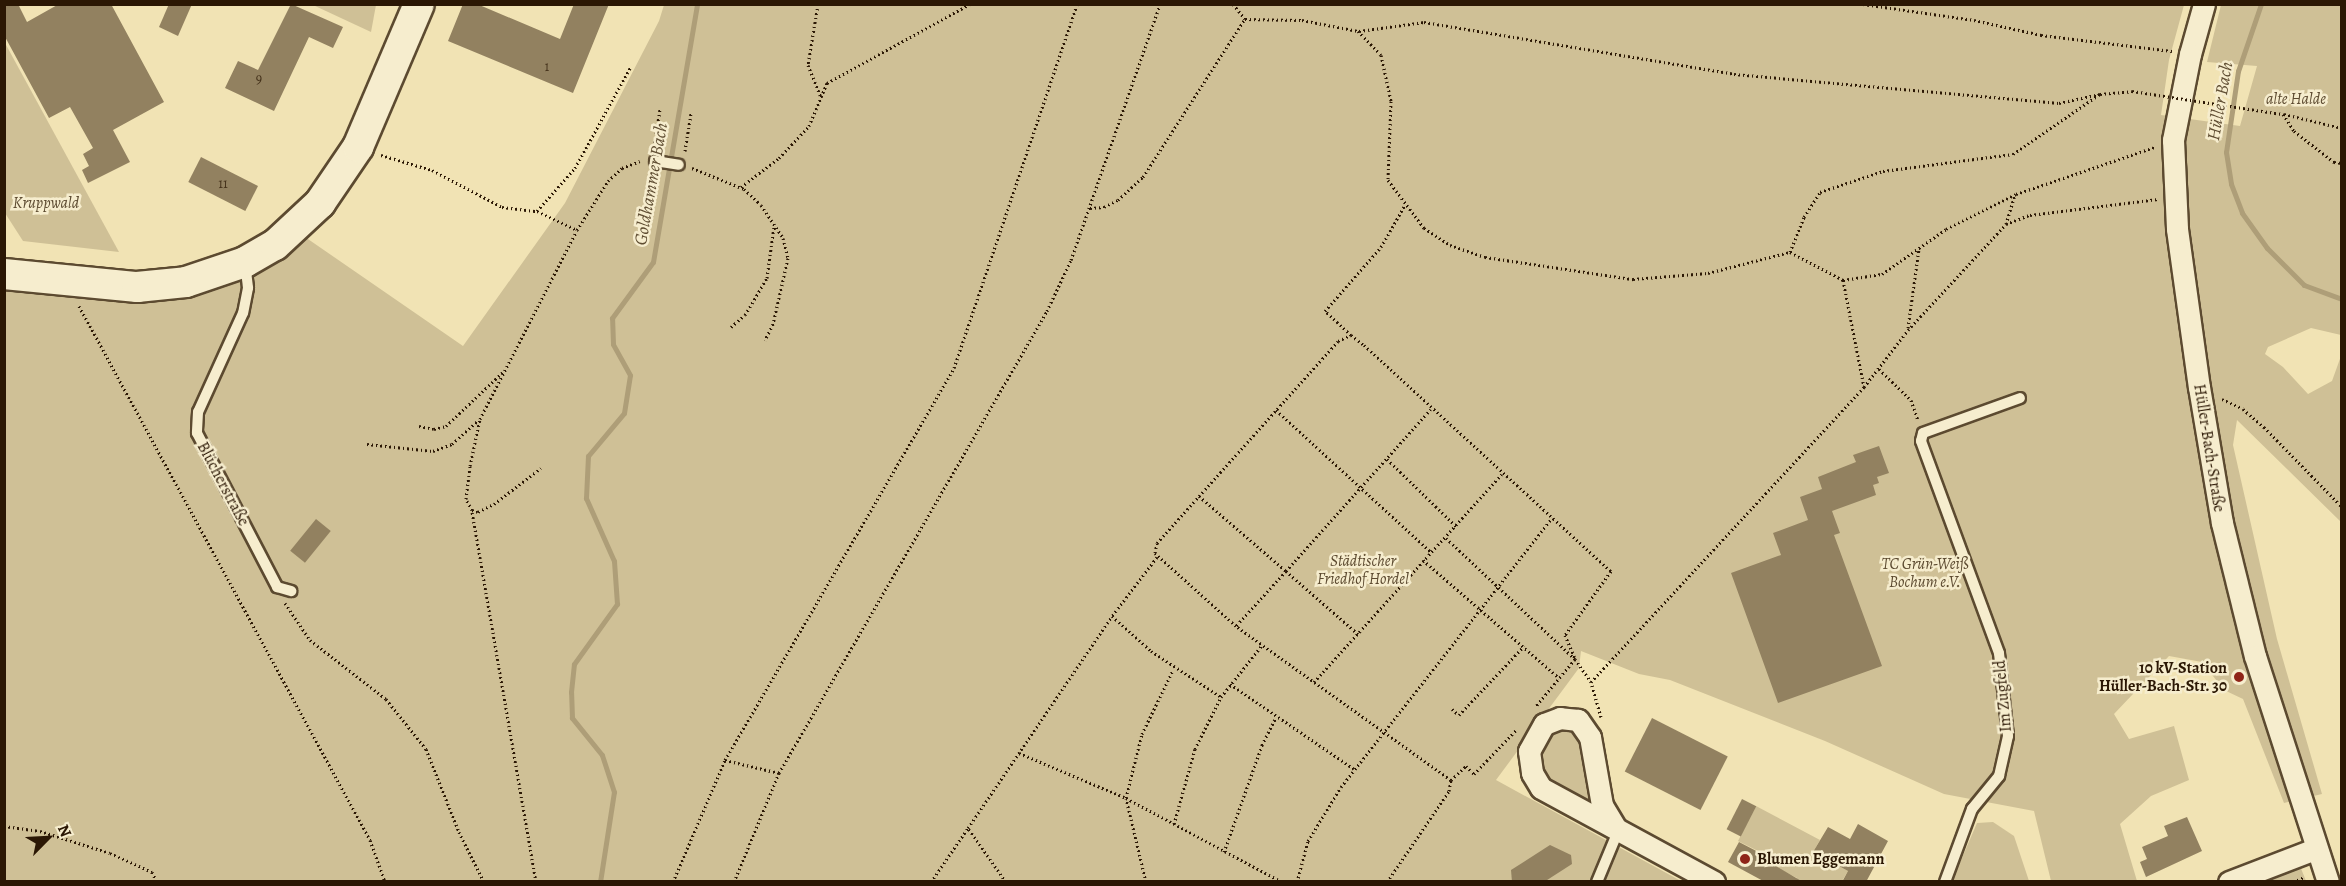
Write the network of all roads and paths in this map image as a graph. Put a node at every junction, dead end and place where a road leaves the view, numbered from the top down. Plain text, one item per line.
1 (418, 4) edge
2 (818, 4) edge
3 (970, 4) edge
4 (1077, 4) edge
5 (1233, 4) edge
6 (1863, 4) edge
7 (2204, 4) edge
8 (1160, 5) edge
9 (1245, 19) junction
10 (1358, 31) junction
11 (2190, 54) junction
12 (631, 66) dead end
13 (2100, 94) junction
14 (821, 101) junction
15 (660, 108) dead end
16 (691, 113) dead end
17 (2283, 114) junction
18 (2342, 128) edge
19 (2173, 140) junction
20 (358, 147) junction
21 (654, 157) junction
22 (681, 162) junction
23 (2342, 163) edge
24 (741, 187) junction
25 (2016, 194) junction
26 (2174, 197) junction
27 (1405, 205) junction
28 (1090, 208) junction
29 (537, 211) junction
30 (2006, 224) junction
31 (774, 226) junction
32 (577, 230) junction
33 (1919, 249) junction
34 (1790, 252) junction
35 (245, 262) junction
36 (4, 274) edge
37 (1843, 280) junction
38 (66, 282) junction
39 (731, 327) dead end
40 (1908, 330) junction
41 (1352, 335) junction
42 (765, 340) dead end
43 (1878, 369) junction
44 (505, 370) junction
45 (1864, 387) junction
46 (2199, 387) junction
47 (2020, 398) dead end
48 (1432, 408) junction
49 (1276, 410) junction
50 (480, 419) junction
51 (419, 426) dead end
52 (1923, 433) junction
53 (367, 444) dead end
54 (1387, 459) junction
55 (541, 468) dead end
56 (1502, 473) junction
57 (1361, 487) junction
58 (1199, 496) junction
59 (2342, 507) edge
60 (472, 510) junction
61 (1552, 518) junction
62 (1457, 527) junction
63 (1446, 538) junction
64 (1431, 552) junction
65 (1157, 557) junction
66 (1423, 560) junction
67 (1286, 570) junction
68 (1499, 585) junction
69 (277, 587) junction
70 (291, 591) dead end
71 (1481, 608) junction
72 (1112, 616) junction
73 (1236, 626) junction
74 (1358, 633) junction
75 (1262, 645) junction
76 (1524, 646) junction
77 (1575, 659) junction
78 (1174, 669) junction
79 (1559, 678) junction
80 (1314, 682) junction
81 (1591, 682) junction
82 (1230, 684) junction
83 (1221, 697) junction
84 (1452, 709) dead end
85 (1532, 711) dead end
86 (1276, 718) junction
87 (1602, 722) dead end
88 (1518, 727) dead end
89 (1382, 731) junction
90 (1019, 753) junction
91 (725, 760) junction
92 (1354, 769) junction
93 (779, 773) junction
94 (1451, 780) junction
95 (1126, 798) junction
96 (1174, 825) junction
97 (4, 826) edge
98 (968, 828) junction
99 (1617, 828) junction
100 (2315, 849) junction
101 (1224, 852) junction
102 (2304, 877) dead end
103 (157, 882) edge
104 (385, 882) edge
105 (484, 882) edge
106 (536, 882) edge
107 (673, 882) edge
108 (734, 882) edge
109 (931, 882) edge
110 (1006, 882) edge
111 (1146, 882) edge
112 (1282, 882) edge
113 (1297, 882) edge
114 (1387, 882) edge
115 (1597, 882) edge
116 (1714, 882) edge
117 (1945, 882) edge
118 (2229, 882) edge
119 (2293, 882) edge
120 (2328, 882) edge

1 - 20 street
2 - 14 path
3 - 14 path
4 - 91 path
5 - 9 path
6 - 11 path
7 - 11 street, Hüller-Bach-Straße
8 - 28 path
9 - 10 path
9 - 28 path
10 - 13 path
10 - 27 path
11 - 19 street, Hüller-Bach-Straße
12 - 29 path
13 - 17 path, bridge
13 - 34 path
14 - 24 path
15 - 21 path
16 - 22 path
17 - 18 path
17 - 23 path
19 - 25 path
19 - 26 street, Hüller-Bach-Straße
20 - 29 path
20 - 35 street
21 - 22 lane
21 - 32 path
22 - 24 path
24 - 31 path
25 - 30 path
25 - 33 path
26 - 30 path
26 - 46 street, Hüller-Bach-Straße
27 - 34 path
27 - 41 path
28 - 93 path
29 - 32 path
30 - 40 path
31 - 39 path
31 - 42 path
32 - 44 path
33 - 37 path
33 - 40 path
34 - 37 path
35 - 38 street
35 - 69 lane, Blücherstraße
36 - 38 street
37 - 45 path
38 - 104 path
40 - 43 path
41 - 48 path
41 - 49 path
43 - 45 path
43 - 52 path
44 - 50 path
44 - 51 path
45 - 81 path
46 - 59 path
46 - 100 street, Hüller-Bach-Straße
47 - 52 lane
48 - 54 path
48 - 56 path
49 - 57 path
49 - 58 path
50 - 53 path
50 - 60 path
52 - 117 lane, Im Zugfeld
54 - 57 path
54 - 62 path
55 - 60 path
56 - 61 path
56 - 62 path
57 - 64 path
57 - 67 path
58 - 65 path
58 - 67 path
60 - 106 path
61 - 68 path
61 - 77 path
62 - 63 path
63 - 64 path
63 - 68 path
64 - 66 path
65 - 72 path
65 - 73 path
66 - 71 path
66 - 74 path
67 - 73 path
67 - 74 path
68 - 71 path
68 - 77 path
69 - 70 lane
69 - 105 path
71 - 76 path
71 - 89 path
72 - 78 path
72 - 90 path
73 - 75 path
74 - 80 path
75 - 80 path
75 - 82 path
76 - 79 path
76 - 84 path
77 - 79 path
77 - 81 path
78 - 83 path
78 - 95 path
79 - 85 path
80 - 89 path
81 - 87 path
82 - 83 path
82 - 86 path
83 - 96 path
86 - 92 path
86 - 101 path
88 - 94 path
89 - 92 path
89 - 94 path
90 - 95 path
90 - 98 path
91 - 93 path
91 - 107 path
92 - 113 path
93 - 108 path
94 - 114 path
95 - 96 path
95 - 111 path
96 - 101 path
97 - 103 path
98 - 109 path
98 - 110 path
99 - 99 street
99 - 115 lane
99 - 116 street
100 - 118 street
100 - 120 street, Hüller-Bach-Straße
101 - 112 path
102 - 119 path

